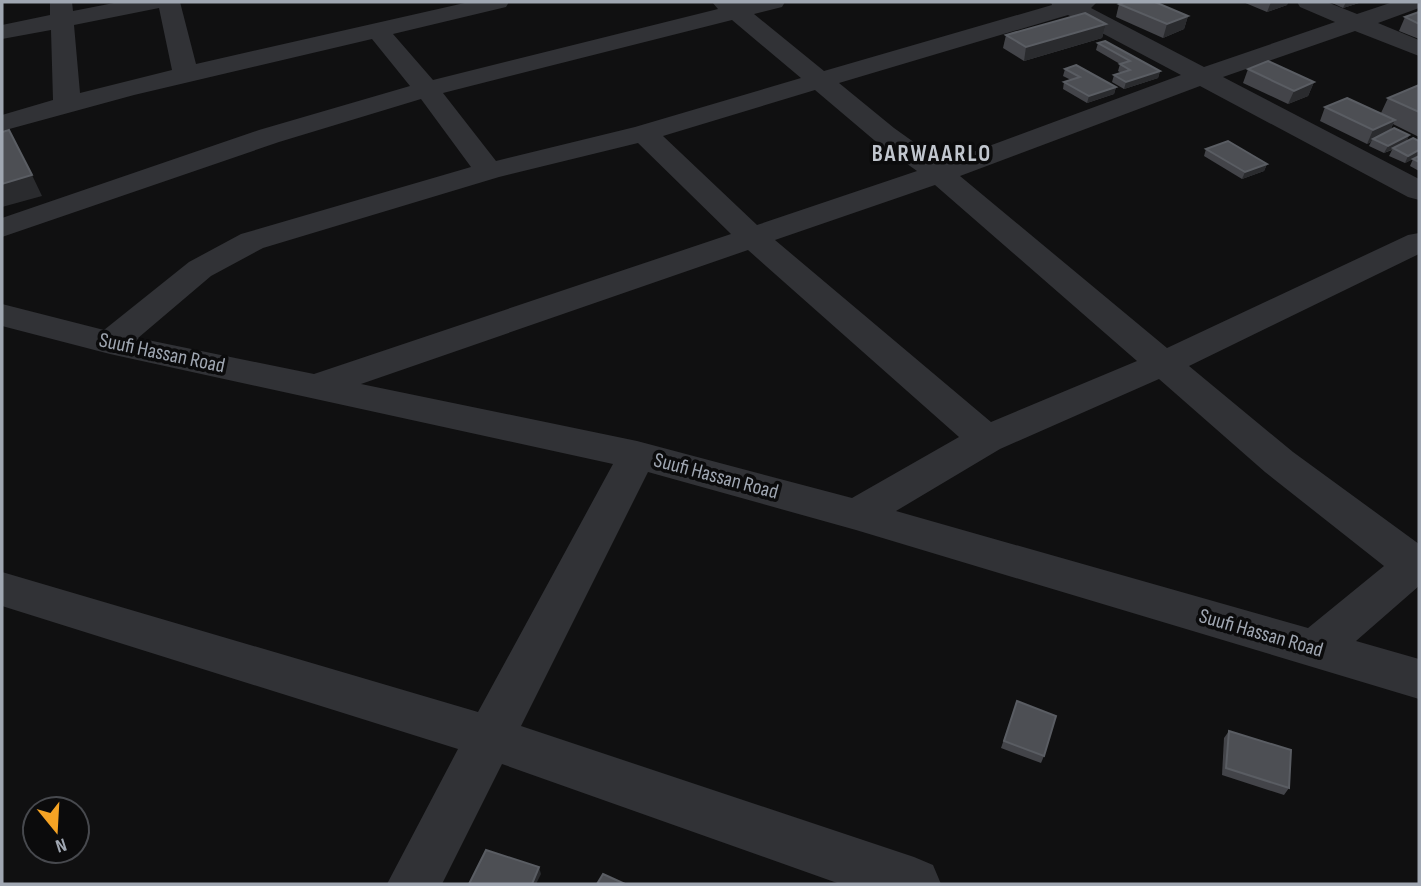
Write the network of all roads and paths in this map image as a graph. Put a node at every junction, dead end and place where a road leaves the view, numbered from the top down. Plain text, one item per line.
1 (153, 2) edge
2 (169, 2) edge
3 (395, 2) edge
4 (498, 2) edge
5 (774, 2) edge
6 (1308, 2) edge
7 (1415, 2) edge
8 (1073, 3) edge
9 (730, 7) edge
10 (61, 10) edge
11 (1355, 22) junction
12 (411, 23) junction
13 (378, 31) junction
14 (2, 32) edge
15 (1419, 49) edge
16 (185, 73) junction
17 (1202, 76) junction
18 (823, 81) junction
19 (427, 89) junction
20 (66, 104) junction
21 (2, 123) edge
22 (644, 133) junction
23 (489, 170) junction
24 (940, 174) junction
25 (1419, 191) edge
26 (2, 228) edge
27 (752, 237) junction
28 (1419, 242) edge
29 (2, 315) edge
30 (110, 342) junction
31 (1165, 363) junction
32 (316, 387) junction
33 (986, 439) junction
34 (637, 455) junction
35 (856, 515) junction
36 (1417, 563) edge
37 (2, 589) edge
38 (1315, 649) junction
39 (1419, 679) edge
40 (491, 738) junction
41 (414, 884) edge
42 (914, 884) edge

1 - 10 street
2 - 16 street
3 - 12 street
4 - 12 street
5 - 9 street
6 - 11 street
7 - 11 street
8 - 17 street
8 - 18 street
9 - 18 street
9 - 19 street
10 - 14 street
10 - 20 street
11 - 15 street
11 - 17 street
12 - 13 street
13 - 16 street
13 - 19 street
16 - 20 street
17 - 24 street
17 - 25 street
18 - 22 street
18 - 24 street
19 - 23 street
19 - 26 street
20 - 21 street
22 - 23 street
22 - 27 street
23 - 30 street
24 - 27 street
24 - 31 street
27 - 32 street
27 - 33 street
28 - 31 street
29 - 30 street, Suufi Hassan Road
30 - 32 street, Suufi Hassan Road
31 - 33 street
31 - 36 street
32 - 34 street, Suufi Hassan Road
33 - 35 street
34 - 35 street, Suufi Hassan Road
34 - 40 street
35 - 38 street, Suufi Hassan Road
36 - 38 street
37 - 40 street
38 - 39 street, Suufi Hassan Road
40 - 41 street
40 - 42 street

